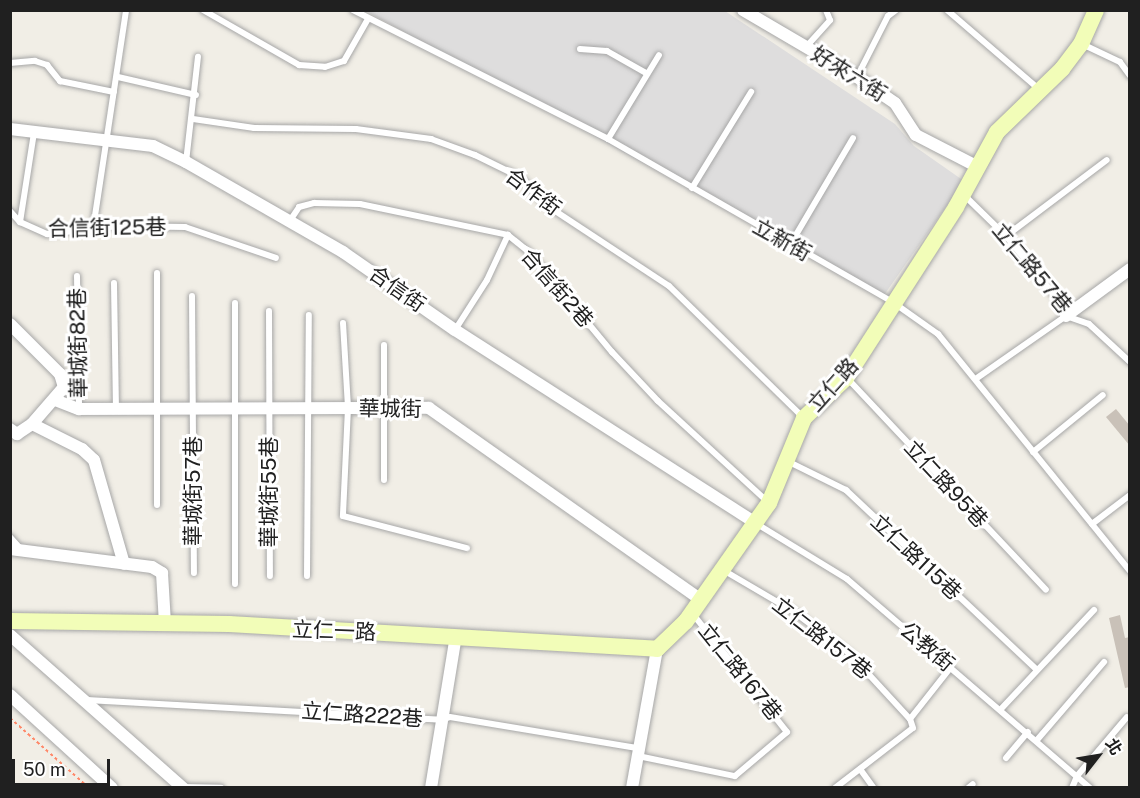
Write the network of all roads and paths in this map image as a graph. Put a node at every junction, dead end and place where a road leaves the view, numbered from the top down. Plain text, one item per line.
1 (126, 10) edge
2 (203, 10) edge
3 (353, 10) edge
4 (743, 10) edge
5 (826, 10) edge
6 (896, 10) edge
7 (947, 10) edge
8 (1096, 10) edge
9 (368, 19) junction
10 (1081, 44) junction
11 (806, 47) junction
12 (580, 49) dead end
13 (659, 55) dead end
14 (198, 57) dead end
15 (10, 63) edge
16 (646, 73) junction
17 (1130, 76) edge
18 (118, 77) junction
19 (857, 77) junction
20 (1040, 90) junction
21 (114, 92) junction
22 (752, 93) dead end
23 (196, 95) junction
24 (193, 119) junction
25 (10, 129) edge
26 (34, 133) junction
27 (853, 138) dead end
28 (105, 139) junction
29 (608, 139) junction
30 (1107, 160) dead end
31 (186, 162) junction
32 (976, 166) junction
33 (692, 188) junction
34 (962, 194) junction
35 (10, 211) edge
36 (20, 222) junction
37 (289, 222) junction
38 (93, 229) junction
39 (508, 236) junction
40 (1006, 236) junction
41 (790, 245) junction
42 (276, 258) dead end
43 (1130, 269) edge
44 (157, 273) dead end
45 (77, 276) dead end
46 (114, 283) dead end
47 (192, 296) dead end
48 (235, 303) dead end
49 (896, 304) junction
50 (268, 311) dead end
51 (309, 315) dead end
52 (1066, 316) junction
53 (344, 322) dead end
54 (10, 324) edge
55 (455, 330) junction
56 (384, 345) dead end
57 (1130, 362) edge
58 (846, 378) junction
59 (977, 378) junction
60 (1103, 395) dead end
61 (55, 400) junction
62 (348, 408) junction
63 (384, 408) junction
64 (79, 409) junction
65 (116, 409) junction
66 (157, 409) junction
67 (193, 409) junction
68 (235, 409) junction
69 (269, 409) junction
70 (308, 409) junction
71 (804, 418) junction
72 (32, 424) junction
73 (10, 429) edge
74 (1033, 452) junction
75 (786, 460) junction
76 (384, 480) dead end
77 (1130, 495) edge
78 (769, 503) junction
79 (157, 505) dead end
80 (753, 522) junction
81 (1092, 524) junction
82 (10, 537) edge
83 (466, 548) dead end
84 (10, 549) edge
85 (24, 552) junction
86 (124, 564) junction
87 (722, 570) junction
88 (1130, 571) edge
89 (194, 573) dead end
90 (270, 576) dead end
91 (307, 576) dead end
92 (235, 584) dead end
93 (1047, 590) dead end
94 (696, 607) junction
95 (1094, 610) dead end
96 (10, 621) edge
97 (165, 624) junction
98 (10, 635) edge
99 (456, 636) junction
100 (657, 649) junction
101 (1104, 662) dead end
102 (951, 667) junction
103 (1036, 669) junction
104 (10, 695) edge
105 (83, 700) junction
106 (1001, 709) junction
107 (1127, 717) dead end
108 (10, 718) edge
109 (910, 719) junction
110 (441, 720) junction
111 (787, 732) joint
112 (1028, 732) junction
113 (1037, 740) junction
114 (637, 752) junction
115 (1006, 758) dead end
116 (860, 769) junction
117 (1077, 776) junction
118 (183, 787) edge
119 (89, 788) edge
120 (112, 788) edge
121 (221, 788) edge
122 (431, 788) edge
123 (632, 788) edge
124 (835, 788) edge
125 (874, 788) edge
126 (1072, 788) edge
127 (1090, 788) edge

1 - 18 lane
2 - 9 lane
3 - 9 lane, 立新街
4 - 11 street, 好來六街
5 - 11 lane
6 - 19 lane
7 - 20 lane
8 - 10 street, 立仁路
9 - 29 lane, 立新街
10 - 17 lane
10 - 20 street, 立仁路
11 - 19 street, 好來六街
12 - 16 lane
13 - 16 lane
14 - 23 lane
15 - 21 lane
16 - 29 lane
18 - 21 lane
18 - 23 lane
19 - 32 street, 好來六街
20 - 32 street, 立仁路
21 - 28 lane
22 - 33 lane
23 - 24 lane
24 - 31 lane
24 - 71 lane, 合作街
25 - 26 street, 合信街
26 - 28 street, 合信街
26 - 36 lane
27 - 41 lane
28 - 31 street, 合信街
28 - 38 lane
29 - 33 lane, 立新街
30 - 40 lane
31 - 37 street, 合信街
32 - 34 street, 立仁路
33 - 41 lane, 立新街
34 - 40 lane, 立仁路57巷
34 - 49 street, 立仁路
35 - 36 lane, 合信街125巷
36 - 38 lane, 合信街125巷
37 - 39 lane, 合信街2巷
37 - 55 street, 合信街
38 - 42 lane, 合信街125巷
39 - 55 lane
39 - 78 lane, 合信街2巷
40 - 52 lane, 立仁路57巷
41 - 49 lane, 立新街
43 - 52 street
44 - 66 lane
45 - 64 lane, 華城街82巷
46 - 65 lane
47 - 67 lane, 華城街57巷
48 - 68 lane
49 - 58 street, 立仁路
49 - 59 lane, 立新街
50 - 69 lane, 華城街55巷
51 - 70 lane
52 - 57 lane, 立仁路57巷
52 - 59 lane
53 - 62 lane
54 - 61 street
55 - 80 street, 合信街
56 - 63 lane
58 - 71 street, 立仁路
58 - 93 lane, 立仁路95巷
59 - 74 lane, 立新街
60 - 74 lane
61 - 64 street, 華城街
61 - 72 street
62 - 63 street, 華城街
62 - 70 street, 華城街
62 - 83 lane
63 - 76 lane
63 - 94 street, 華城街
64 - 65 street, 華城街
65 - 66 street, 華城街
66 - 67 street, 華城街
66 - 79 lane
67 - 68 street, 華城街
67 - 89 lane, 華城街57巷
68 - 69 street, 華城街
68 - 92 lane
69 - 70 street, 華城街
69 - 90 lane, 華城街55巷
70 - 91 lane
71 - 75 street, 立仁路
72 - 73 street
72 - 86 street
74 - 81 lane, 立新街
75 - 78 street, 立仁路
75 - 103 lane, 立仁路115巷
77 - 81 lane
78 - 80 street, 立仁路
80 - 87 street, 立仁路
80 - 102 lane, 公教街
81 - 88 lane, 立新街
82 - 85 lane
84 - 85 street
85 - 86 street
86 - 97 street
87 - 94 street, 立仁路
87 - 109 lane, 立仁路157巷
94 - 100 street, 立仁路
94 - 111 lane, 立仁路167巷
95 - 103 lane
96 - 97 street, 立仁一路
97 - 99 street, 立仁一路
98 - 105 street
99 - 100 street, 立仁一路
99 - 110 street
100 - 114 street
101 - 113 lane
102 - 106 lane, 公教街
102 - 109 lane
103 - 106 lane
104 - 120 street
105 - 110 lane, 立仁路222巷
105 - 118 street
106 - 112 lane, 公教街
107 - 117 lane
108 - 119 path
109 - 116 lane
110 - 114 lane, 立仁路222巷
110 - 122 street
111 - 114 lane, 立仁路222巷
112 - 113 lane, 公教街
112 - 115 lane
113 - 117 lane, 公教街
114 - 123 street
116 - 124 lane
116 - 125 lane
117 - 126 lane
117 - 127 lane, 公教街
118 - 121 lane

